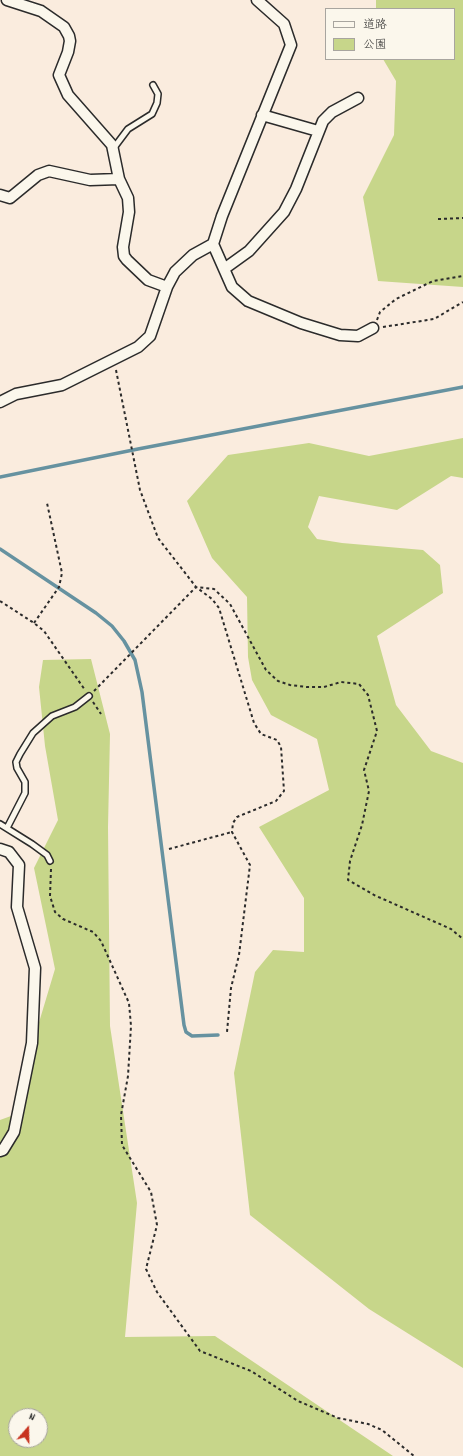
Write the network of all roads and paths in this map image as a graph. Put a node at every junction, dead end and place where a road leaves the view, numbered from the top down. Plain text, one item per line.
1 (7, 0) edge
2 (257, 0) edge
3 (154, 86) dead end
4 (358, 98) dead end
5 (262, 115) junction
6 (318, 131) junction
7 (113, 149) junction
8 (119, 179) junction
9 (0, 195) edge
10 (463, 218) edge
11 (438, 219) dead end
12 (213, 244) junction
13 (224, 269) junction
14 (463, 276) edge
15 (167, 287) junction
16 (463, 302) edge
17 (373, 328) junction
18 (113, 359) junction
19 (0, 402) edge
20 (47, 503) dead end
21 (196, 588) junction
22 (0, 600) edge
23 (34, 623) junction
24 (89, 696) junction
25 (101, 714) dead end
26 (2, 827) edge
27 (232, 832) junction
28 (0, 849) edge
29 (169, 849) dead end
30 (50, 862) joint
31 (463, 939) edge
32 (227, 1032) dead end
33 (0, 1151) edge
34 (414, 1456) edge

1 - 7 street
2 - 5 street
3 - 7 lane
4 - 6 street
5 - 6 street
5 - 12 street
6 - 13 street
7 - 8 street
8 - 9 street
8 - 15 street
10 - 11 path
12 - 13 street
12 - 15 street
13 - 17 street
14 - 17 path
15 - 18 street
16 - 17 path
18 - 19 street
18 - 21 path
20 - 23 path
21 - 24 path
21 - 27 path
21 - 31 path
22 - 23 path
23 - 24 path
24 - 25 path
24 - 26 lane
26 - 30 lane
27 - 29 path
27 - 32 path
28 - 33 street
30 - 34 path

